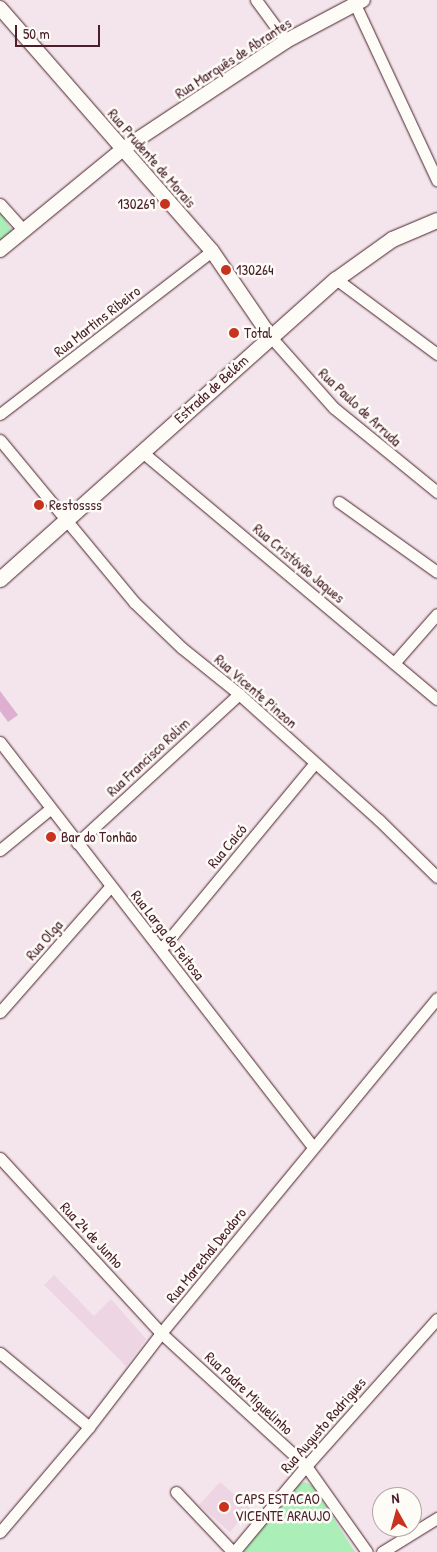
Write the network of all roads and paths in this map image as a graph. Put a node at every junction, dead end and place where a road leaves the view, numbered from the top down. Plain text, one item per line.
1 (256, 0) edge
2 (357, 1) edge
3 (0, 8) edge
4 (286, 41) junction
5 (123, 150) junction
6 (437, 180) edge
7 (0, 204) edge
8 (437, 220) edge
9 (24, 231) junction
10 (0, 250) edge
11 (212, 251) junction
12 (336, 279) junction
13 (270, 336) junction
14 (437, 354) edge
15 (0, 414) edge
16 (0, 440) edge
17 (141, 451) junction
18 (437, 492) edge
19 (339, 502) dead end
20 (65, 518) junction
21 (437, 572) edge
22 (0, 579) edge
23 (437, 614) edge
24 (394, 663) junction
25 (239, 694) junction
26 (437, 699) edge
27 (0, 742) edge
28 (316, 763) junction
29 (50, 809) junction
30 (77, 843) junction
31 (0, 850) edge
32 (437, 877) edge
33 (110, 887) junction
34 (161, 949) junction
35 (437, 998) edge
36 (3, 1004) edge
37 (313, 1147) junction
38 (0, 1158) edge
39 (437, 1319) edge
40 (161, 1333) junction
41 (0, 1353) edge
42 (89, 1427) junction
43 (306, 1466) junction
44 (176, 1492) dead end
45 (437, 1518) edge
46 (0, 1532) edge
47 (234, 1552) edge
48 (367, 1552) edge
49 (382, 1552) edge

1 - 4 street
2 - 4 street, Rua Marquês de Abrantes
2 - 6 street
3 - 5 street, Rua Prudente de Morais
4 - 5 street, Rua Marquês de Abrantes
5 - 9 street, Rua Marquês de Abrantes
5 - 11 street, Rua Prudente de Morais
7 - 9 street
8 - 12 main road, Estrada de Belém
9 - 10 street, Rua Marquês de Abrantes
11 - 13 street, Rua Prudente de Morais
11 - 15 street, Rua Martins Ribeiro
12 - 13 main road, Estrada de Belém
12 - 14 street
13 - 17 main road, Estrada de Belém
13 - 18 street, Rua Paulo de Arruda
16 - 20 street, Rua Vicente Pinzon
17 - 20 main road, Estrada de Belém
17 - 24 street, Rua Cristóvão Jaques
19 - 21 street
20 - 22 main road, Estrada de Belém
20 - 25 street, Rua Vicente Pinzon
23 - 24 street
24 - 26 street, Rua Cristóvão Jaques
25 - 28 street, Rua Vicente Pinzon
25 - 30 street, Rua Francisco Rolim
27 - 29 street, Rua Larga do Feitosa
28 - 32 street, Rua Vicente Pinzon
28 - 34 street, Rua Caicó
29 - 30 street, Rua Larga do Feitosa
29 - 31 street
30 - 33 street, Rua Larga do Feitosa
33 - 34 street, Rua Larga do Feitosa
33 - 36 street, Rua Olga
34 - 37 street, Rua Larga do Feitosa
35 - 37 street, Rua Marechal Deodoro
37 - 40 street, Rua Marechal Deodoro
38 - 40 street, Rua 24 de Junho
39 - 43 street, Rua Augusto Rodrigues
40 - 42 street, Rua Marechal Deodoro
40 - 43 street, Rua Padre Miguelinho
41 - 42 street
42 - 46 street, Rua Marechal Deodoro
43 - 47 street, Rua Augusto Rodrigues
43 - 48 street, Rua Padre Miguelinho
44 - 47 street
45 - 49 street

